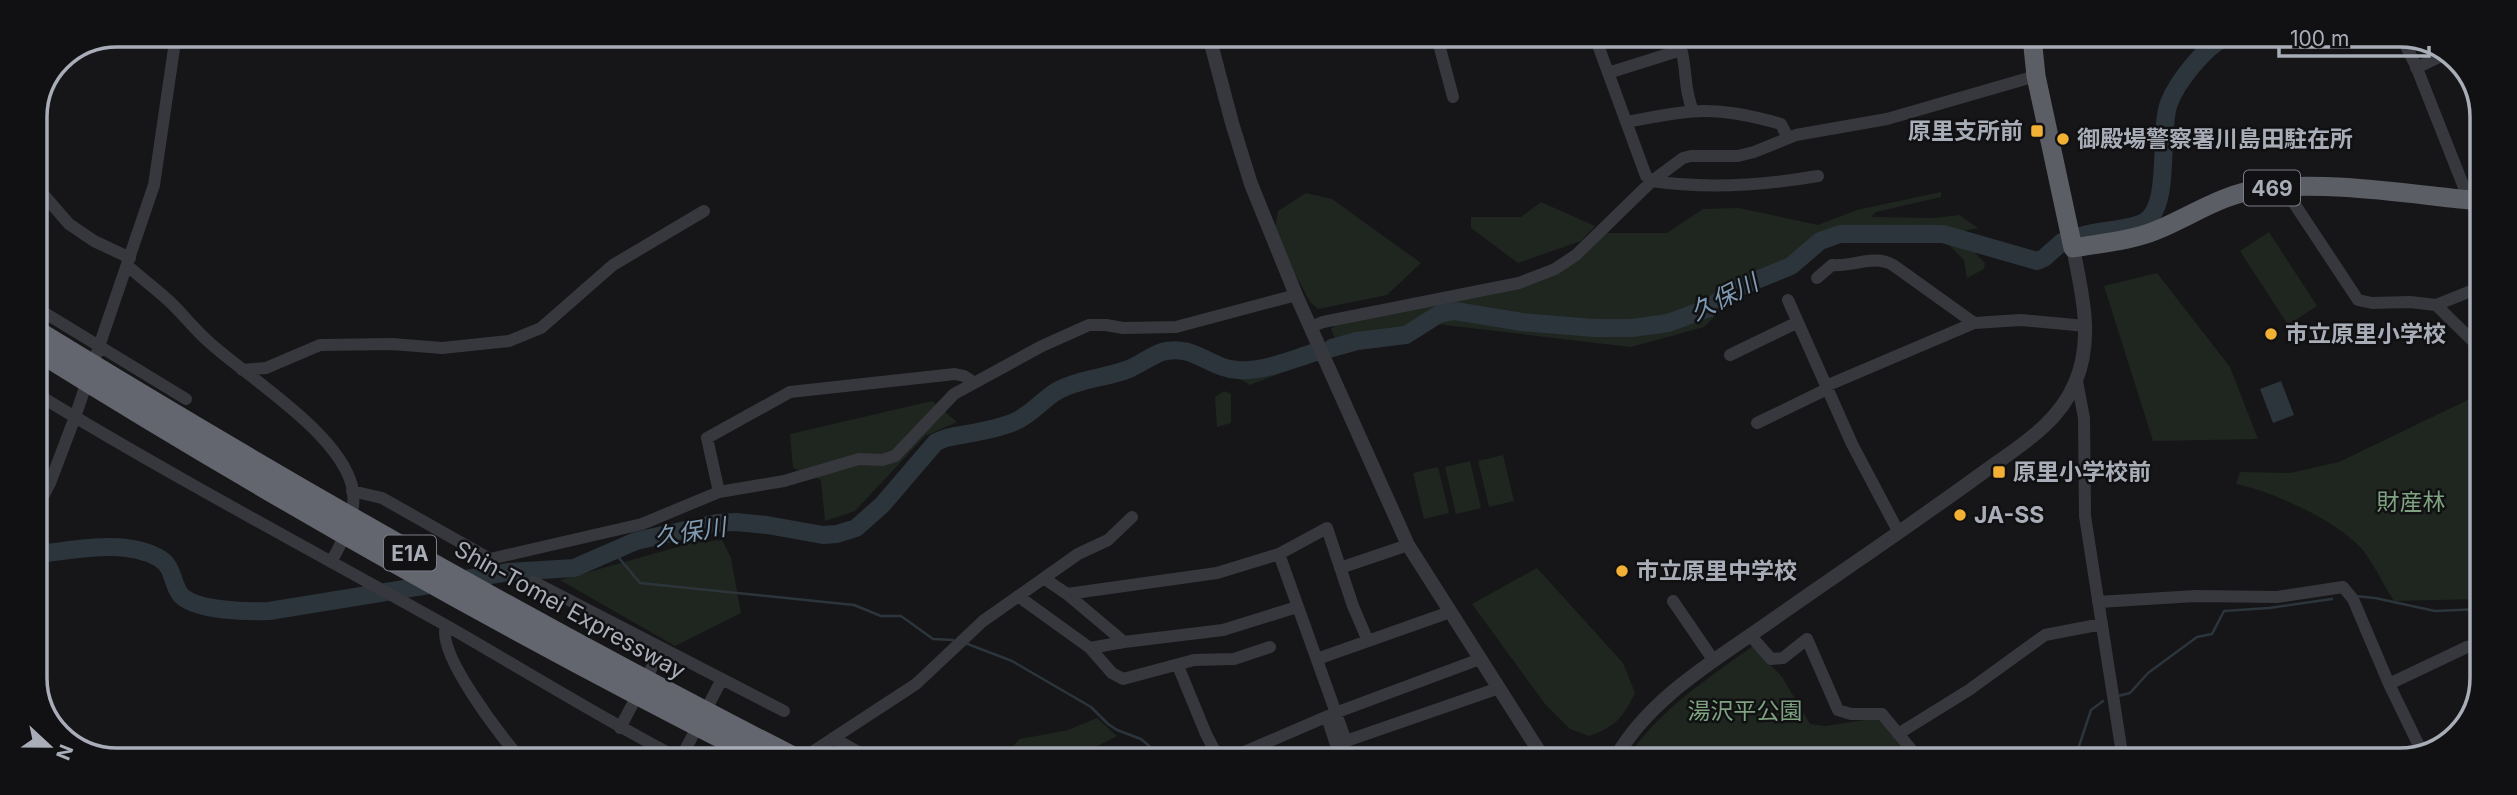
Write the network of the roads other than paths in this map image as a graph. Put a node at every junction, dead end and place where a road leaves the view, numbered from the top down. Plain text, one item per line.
1 (174, 47) edge
2 (1212, 47) edge
3 (1440, 47) edge
4 (1599, 47) edge
5 (2038, 47) edge
6 (2407, 48) edge
7 (2437, 58) edge
8 (2416, 68) junction
9 (1608, 73) junction
10 (2036, 76) junction
11 (1453, 97) dead end
12 (1693, 111) junction
13 (1626, 122) junction
14 (1788, 138) junction
15 (1818, 176) dead end
16 (1653, 181) junction
17 (2470, 183) edge
18 (2284, 188) junction
19 (2470, 197) edge
20 (47, 199) edge
21 (704, 211) dead end
22 (2073, 248) junction
23 (129, 262) junction
24 (1817, 278) dead end
25 (2470, 291) edge
26 (1296, 295) junction
27 (1788, 300) dead end
28 (2435, 305) junction
29 (47, 314) edge
30 (1798, 322) junction
31 (1974, 323) junction
32 (2086, 326) junction
33 (1311, 327) junction
34 (2470, 336) edge
35 (47, 337) edge
36 (99, 347) junction
37 (1730, 355) dead end
38 (47, 356) edge
39 (242, 370) junction
40 (2077, 381) junction
41 (973, 382) junction
42 (1827, 387) junction
43 (186, 399) dead end
44 (47, 400) edge
45 (75, 417) junction
46 (1757, 423) dead end
47 (47, 489) edge
48 (352, 491) junction
49 (719, 492) junction
50 (1132, 517) dead end
51 (1898, 531) junction
52 (1408, 545) junction
53 (1279, 554) junction
54 (331, 562) junction
55 (1340, 568) junction
56 (1045, 579) junction
57 (534, 582) dead end
58 (1067, 594) junction
59 (1018, 596) junction
60 (1673, 601) dead end
61 (2098, 602) junction
62 (1297, 607) junction
63 (1450, 611) junction
64 (2102, 624) junction
65 (446, 626) junction
66 (1750, 635) junction
67 (1368, 641) junction
68 (1124, 642) junction
69 (2470, 646) edge
70 (662, 648) junction
71 (1090, 648) junction
72 (1270, 648) dead end
73 (1317, 659) junction
74 (1480, 659) junction
75 (1714, 661) junction
76 (1178, 666) junction
77 (722, 678) junction
78 (2389, 684) junction
79 (1499, 688) junction
80 (784, 711) dead end
81 (1331, 715) junction
82 (620, 728) junction
83 (1899, 734) junction
84 (834, 738) junction
85 (2418, 745) edge
86 (511, 748) edge
87 (659, 748) edge
88 (684, 748) edge
89 (741, 748) edge
90 (775, 748) edge
91 (818, 748) edge
92 (852, 748) edge
93 (1214, 748) edge
94 (1252, 748) edge
95 (1337, 748) edge
96 (1537, 748) edge
97 (1623, 748) edge
98 (1910, 748) edge
99 (2121, 748) edge

1 - 23 street
2 - 26 street
3 - 11 street
4 - 9 street
5 - 10 highway
6 - 8 street
7 - 8 street
8 - 17 street
9 - 12 street
9 - 13 street
10 - 14 street
10 - 22 highway
12 - 13 street
12 - 14 street
13 - 16 street
14 - 16 street
15 - 16 street
16 - 33 street
18 - 19 highway, 469
18 - 22 highway, 469
18 - 28 street
20 - 23 street
21 - 39 street
22 - 32 street
23 - 36 street
23 - 39 street
24 - 31 street
25 - 28 street
26 - 33 street
26 - 41 street
27 - 30 street
28 - 34 street
29 - 36 street
30 - 37 street
30 - 42 street
31 - 32 street
31 - 42 street
32 - 40 street
33 - 52 street
35 - 90 highway, Shin-Tomei Expressway / E1A, bridge
36 - 43 street
36 - 45 street
38 - 89 highway, Shin-Tomei Expressway / E1A, bridge
39 - 48 street
40 - 51 street
40 - 61 street
41 - 49 street
41 - 49 street
42 - 46 street
42 - 51 street
44 - 45 street
45 - 47 street
45 - 54 street
48 - 49 street
48 - 54 street
50 - 56 street
51 - 66 street
52 - 55 street
52 - 63 street
53 - 55 street
53 - 58 street
53 - 62 street
54 - 65 street
55 - 67 street
56 - 58 street
56 - 59 street
57 - 70 street
58 - 68 street
59 - 71 street
59 - 84 street
60 - 75 street
61 - 64 street
61 - 78 street
62 - 68 street
62 - 73 street
63 - 67 street
63 - 74 street
64 - 83 street
64 - 99 street
65 - 82 street
65 - 86 street
66 - 75 street
66 - 83 street
67 - 73 street
68 - 71 street
69 - 78 street
70 - 77 street
70 - 82 street
71 - 76 street
72 - 76 street
73 - 81 street
74 - 79 street
74 - 81 street
75 - 97 street
76 - 93 street
77 - 80 street
77 - 88 street
78 - 85 street
79 - 81 street
79 - 96 street
81 - 94 street
81 - 95 street
82 - 87 street
83 - 98 street
84 - 91 street
84 - 92 street

